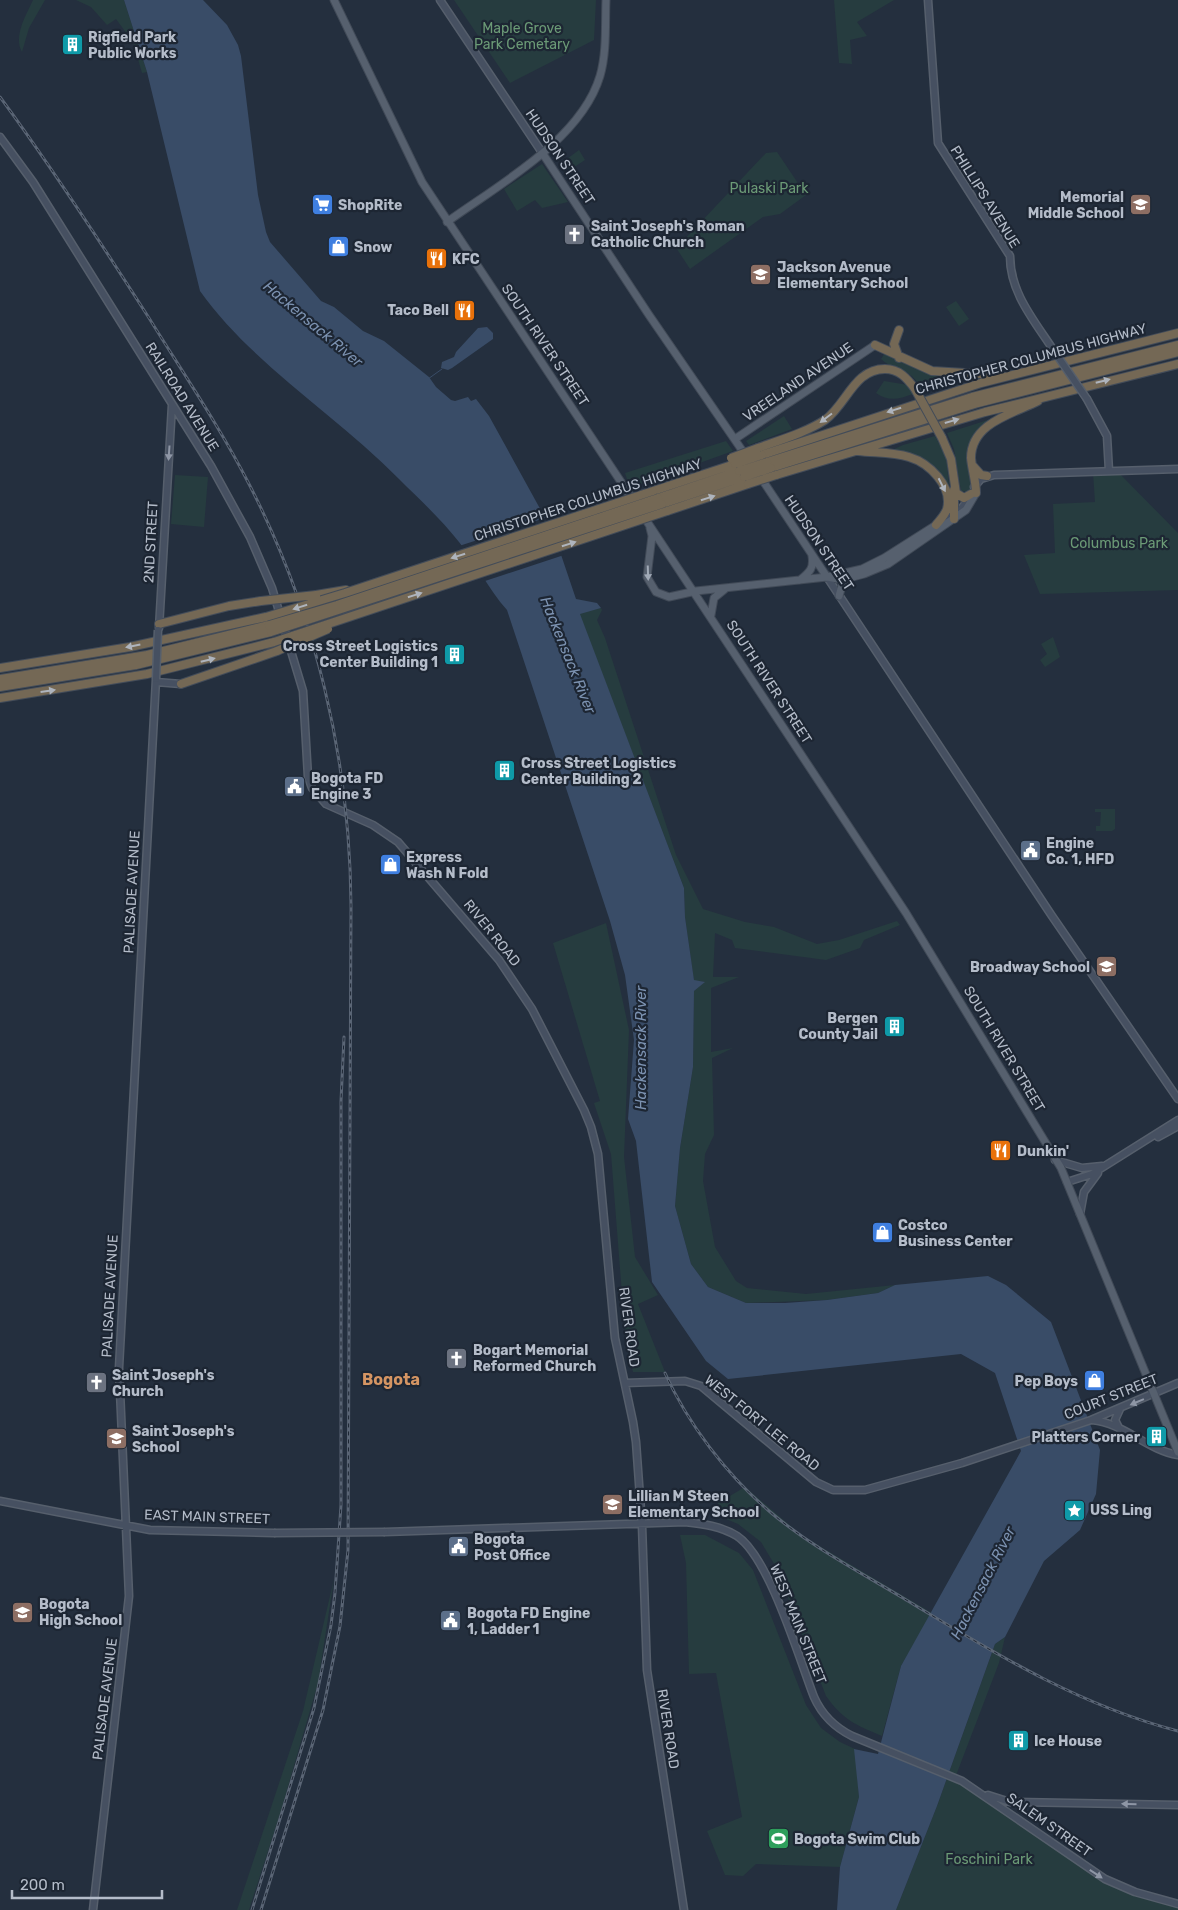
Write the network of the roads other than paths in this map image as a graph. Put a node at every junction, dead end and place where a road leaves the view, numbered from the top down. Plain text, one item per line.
1 (334, 0) edge
2 (440, 0) edge
3 (606, 0) edge
4 (928, 0) edge
5 (0, 137) edge
6 (543, 154) junction
7 (447, 222) junction
8 (899, 330) dead end
9 (1178, 333) edge
10 (875, 345) joint
11 (1178, 345) edge
12 (1178, 352) edge
13 (899, 358) junction
14 (1178, 364) edge
15 (1008, 375) junction
16 (1056, 393) junction
17 (172, 405) junction
18 (735, 439) junction
19 (855, 450) junction
20 (764, 458) junction
21 (972, 465) junction
22 (1178, 469) edge
23 (1109, 471) junction
24 (991, 476) junction
25 (976, 483) junction
26 (953, 484) junction
27 (974, 494) junction
28 (660, 501) junction
29 (954, 517) junction
30 (650, 525) junction
31 (936, 525) junction
32 (812, 555) junction
33 (827, 577) junction
34 (849, 578) junction
35 (800, 580) junction
36 (728, 587) junction
37 (363, 588) junction
38 (696, 591) junction
39 (839, 596) junction
40 (368, 611) junction
41 (711, 615) junction
42 (159, 627) junction
43 (270, 629) junction
44 (0, 668) edge
45 (0, 679) edge
46 (156, 680) junction
47 (181, 684) joint
48 (0, 686) edge
49 (0, 698) edge
50 (326, 804) joint
51 (1178, 1099) edge
52 (1178, 1120) edge
53 (1178, 1126) edge
54 (1148, 1139) junction
55 (1056, 1160) junction
56 (1108, 1165) junction
57 (1067, 1182) junction
58 (1080, 1214) junction
59 (626, 1383) junction
60 (1178, 1383) edge
61 (1155, 1394) junction
62 (1120, 1409) junction
63 (1091, 1420) junction
64 (1120, 1429) junction
65 (1054, 1433) joint
66 (1178, 1454) edge
67 (0, 1501) edge
68 (125, 1525) junction
69 (642, 1525) junction
70 (385, 1532) joint
71 (909, 1759) joint
72 (977, 1791) junction
73 (1026, 1802) junction
74 (1178, 1805) edge
75 (1014, 1815) junction
76 (1178, 1904) edge
77 (93, 1910) edge
78 (684, 1910) edge

1 - 7 main road, SOUTH RIVER STREET
2 - 6 main road, HUDSON STREET
3 - 6 main road
4 - 23 main road, PHILLIPS AVENUE, bridge
5 - 17 main road, RAILROAD AVENUE
6 - 7 main road
6 - 18 main road, HUDSON STREET
7 - 30 main road, SOUTH RIVER STREET
8 - 13 highway
9 - 15 highway, CHRISTOPHER COLUMBUS HIGHWAY
10 - 13 highway
10 - 18 main road, VREELAND AVENUE
11 - 20 highway, CHRISTOPHER COLUMBUS HIGHWAY
12 - 20 highway, CHRISTOPHER COLUMBUS HIGHWAY
13 - 15 highway
16 -> 14 highway, CHRISTOPHER COLUMBUS HIGHWAY
15 -> 20 highway, CHRISTOPHER COLUMBUS HIGHWAY
19 -> 16 highway, CHRISTOPHER COLUMBUS HIGHWAY
16 - 21 highway
17 -> 42 main road, 2ND STREET
17 - 50 main road, RAILROAD AVENUE
18 - 32 main road, HUDSON STREET
28 -> 19 highway, CHRISTOPHER COLUMBUS HIGHWAY, bridge
19 -> 31 highway
26 -> 20 highway, bridge
20 - 28 highway, CHRISTOPHER COLUMBUS HIGHWAY, bridge
20 - 28 highway, CHRISTOPHER COLUMBUS HIGHWAY, bridge
21 - 24 highway
21 - 25 highway
22 - 23 main road
23 - 24 main road
24 - 25 main road
24 - 27 main road
25 - 27 highway
26 - 27 highway
26 - 29 highway
27 - 29 main road
28 -> 37 highway, CHRISTOPHER COLUMBUS HIGHWAY, bridge
40 -> 28 highway, CHRISTOPHER COLUMBUS HIGHWAY, bridge
28 - 43 highway, CHRISTOPHER COLUMBUS HIGHWAY, bridge
29 - 31 main road
29 - 34 main road
30 - 38 main road, SOUTH RIVER STREET
30 -> 38 main road
31 - 33 main road
32 - 33 main road, HUDSON STREET
32 - 35 main road
33 - 34 main road
33 - 35 main road
33 - 39 main road, HUDSON STREET
34 - 39 main road
35 - 36 main road
36 - 38 main road
36 - 41 main road
37 - 42 highway, bridge
37 -> 44 highway, CHRISTOPHER COLUMBUS HIGHWAY, bridge
38 - 41 main road, SOUTH RIVER STREET
39 - 51 main road, HUDSON STREET
40 - 47 highway, bridge
49 -> 40 highway, CHRISTOPHER COLUMBUS HIGHWAY, bridge
41 - 55 main road, SOUTH RIVER STREET
42 - 46 main road, 2ND STREET, bridge
43 - 45 highway, CHRISTOPHER COLUMBUS HIGHWAY
43 - 48 highway, CHRISTOPHER COLUMBUS HIGHWAY
46 - 47 main road
46 - 68 main road, PALISADE AVENUE
50 - 59 main road, RIVER ROAD
52 - 54 main road
53 - 54 main road
54 - 56 main road
55 - 56 main road
55 - 57 main road, SOUTH RIVER STREET
56 - 57 main road
56 - 58 main road
57 - 58 main road, SOUTH RIVER STREET
58 - 61 main road, SOUTH RIVER STREET
59 - 65 main road, WEST FORT LEE ROAD
59 - 69 main road, RIVER ROAD
60 - 61 main road, COURT STREET
61 -> 62 main road, COURT STREET
61 - 66 main road, SOUTH RIVER STREET
62 - 63 main road, COURT STREET
62 - 64 main road
63 - 64 main road
63 - 65 main road, COURT STREET
64 - 66 main road
67 - 68 main road, EAST MAIN STREET
68 - 70 main road, EAST MAIN STREET, bridge
68 - 77 main road, PALISADE AVENUE
69 - 70 main road, WEST MAIN STREET
69 - 71 main road, WEST MAIN STREET
69 - 78 main road, RIVER ROAD
71 - 72 main road, SALEM STREET
72 - 73 main road
72 - 75 main road, SALEM STREET
74 -> 73 main road
73 - 75 main road
75 -> 76 main road, SALEM STREET

